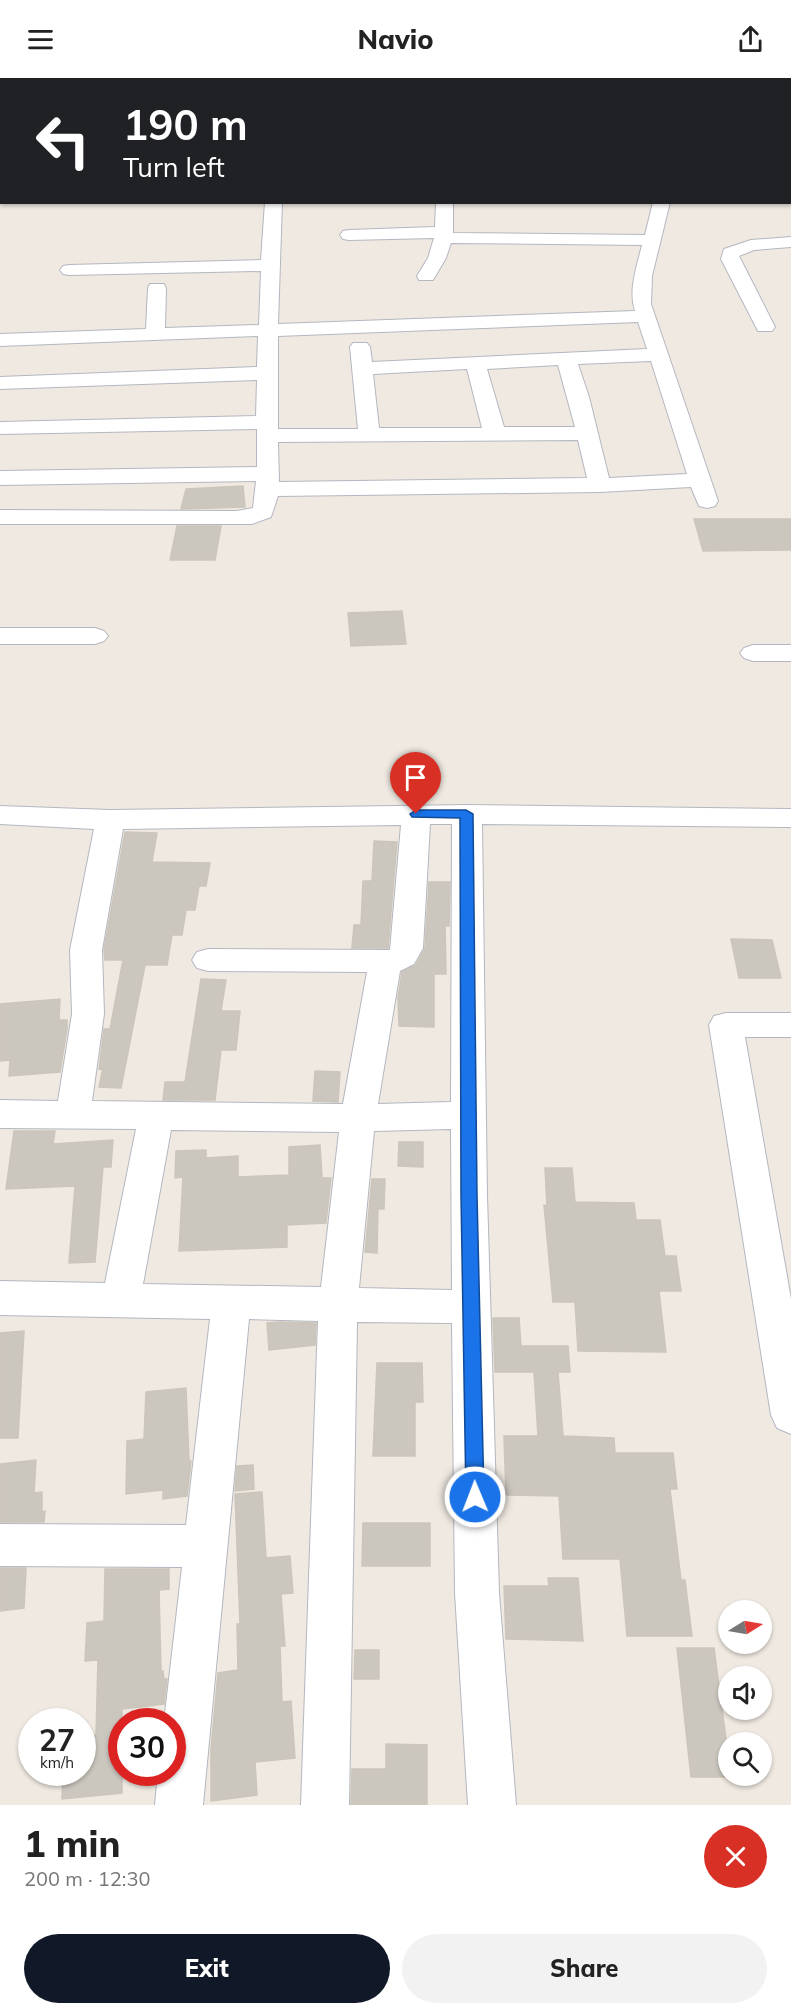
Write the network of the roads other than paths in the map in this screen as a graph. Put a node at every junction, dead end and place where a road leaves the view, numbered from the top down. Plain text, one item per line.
1 (274, 204) edge
2 (445, 204) edge
3 (661, 204) edge
4 (349, 235) dead end
5 (445, 235) junction
6 (651, 240) junction
7 (791, 242) edge
8 (269, 264) junction
9 (69, 270) dead end
10 (426, 276) dead end
11 (157, 288) dead end
12 (645, 316) junction
13 (765, 327) dead end
14 (358, 328) junction
15 (268, 332) junction
16 (155, 335) junction
17 (0, 340) edge
18 (657, 355) junction
19 (566, 359) junction
20 (475, 363) junction
21 (362, 368) junction
22 (268, 373) junction
23 (0, 383) edge
24 (0, 428) edge
25 (268, 429) junction
26 (587, 433) junction
27 (369, 434) junction
28 (495, 434) junction
29 (0, 478) edge
30 (699, 480) junction
31 (266, 482) junction
32 (600, 485) junction
33 (707, 501) dead end
34 (0, 517) edge
35 (0, 636) edge
36 (95, 636) dead end
37 (753, 653) dead end
38 (791, 653) edge
39 (416, 814) junction
40 (466, 814) junction
41 (0, 815) edge
42 (791, 818) edge
43 (110, 820) junction
44 (208, 960) dead end
45 (385, 963) junction
46 (791, 1025) edge
47 (73, 1113) junction
48 (0, 1114) edge
49 (156, 1115) junction
50 (468, 1115) junction
51 (358, 1118) junction
52 (0, 1298) edge
53 (121, 1300) junction
54 (231, 1302) junction
55 (338, 1304) junction
56 (471, 1306) junction
57 (791, 1415) edge
58 (0, 1545) edge
59 (205, 1546) junction
60 (179, 1805) edge
61 (325, 1805) edge
62 (492, 1805) edge

1 - 8 street
2 - 5 street
3 - 6 street
4 - 5 street
5 - 6 street
5 - 10 street
6 - 12 street
7 - 13 street
8 - 9 street
8 - 15 street
11 - 16 street
12 - 14 street
12 - 18 street
14 - 15 street
14 - 21 street
15 - 16 street
15 - 22 street
16 - 17 street
18 - 19 street
18 - 30 street
19 - 20 street
19 - 26 street
20 - 21 street
20 - 28 street
21 - 27 street
22 - 23 street
22 - 25 street
24 - 25 street
25 - 27 street
25 - 31 street
26 - 28 street
26 - 32 street
27 - 28 street
29 - 31 street
30 - 32 street
30 - 33 street
31 - 32 street
31 - 34 street
35 - 36 street
37 - 38 street
39 - 40 street
39 - 43 street
39 - 45 street
40 - 42 street
40 - 50 street
41 - 43 street
43 - 47 street
44 - 45 street
45 - 51 street
46 - 57 street
47 - 48 street
47 - 49 street
49 - 51 street
49 - 53 street
50 - 51 street
50 - 56 street
51 - 55 street
52 - 53 street
53 - 54 street
54 - 55 street
54 - 59 street
55 - 56 street
55 - 61 street
56 - 62 street
58 - 59 street
59 - 60 street

